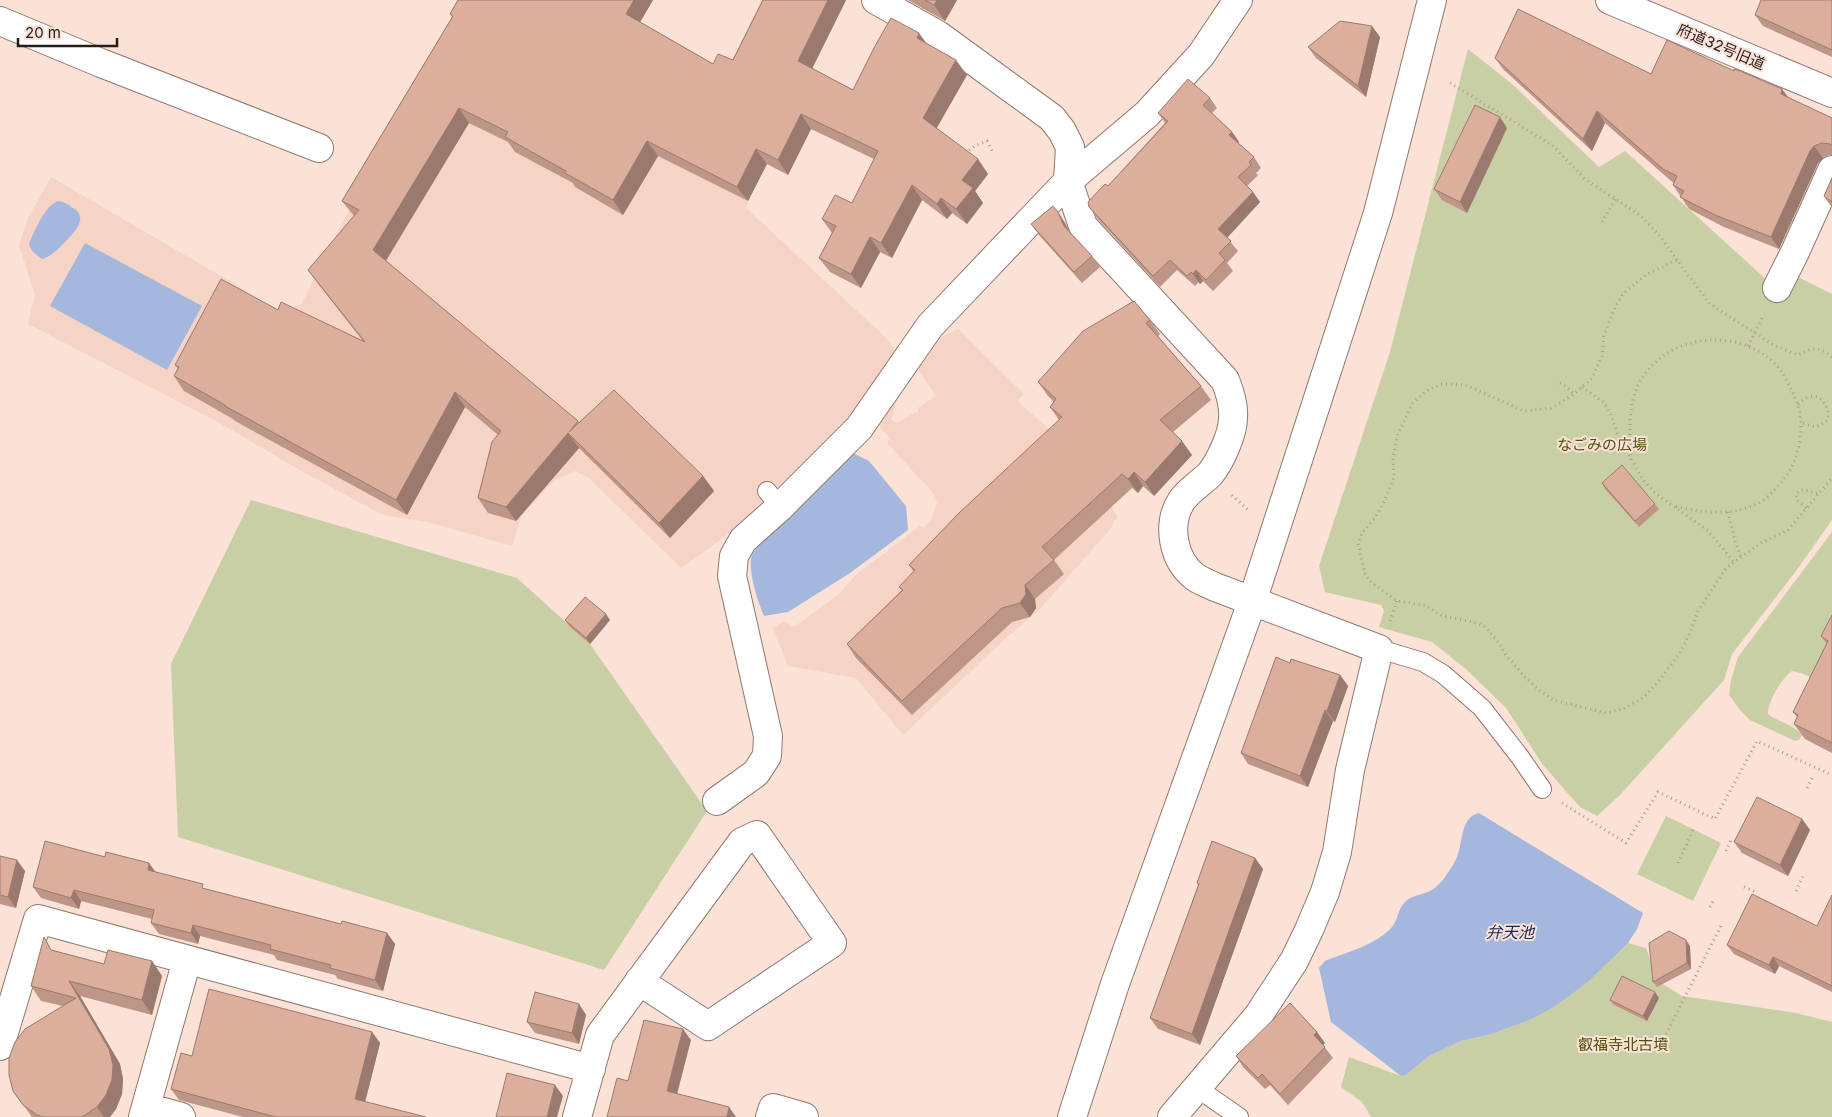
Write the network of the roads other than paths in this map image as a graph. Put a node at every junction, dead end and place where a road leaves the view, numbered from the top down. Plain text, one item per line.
1 (876, 0) edge
2 (1238, 0) edge
3 (1432, 0) edge
4 (1610, 0) edge
5 (0, 21) edge
6 (1832, 94) edge
7 (319, 148) dead end
8 (1832, 170) edge
9 (1068, 181) junction
10 (1777, 288) dead end
11 (1252, 602) junction
12 (1380, 648) junction
13 (1542, 789) road end
14 (717, 801) dead end
15 (187, 960) junction
16 (639, 981) junction
17 (0, 1046) edge
18 (591, 1069) junction
19 (1197, 1088) junction
20 (145, 1112) edge
21 (181, 1117) edge
22 (577, 1117) edge
23 (770, 1117) edge
24 (804, 1117) edge
25 (1072, 1117) edge
26 (1172, 1117) edge
27 (1239, 1117) edge

1 - 9 street
2 - 9 street
3 - 11 street
4 - 6 street, 府道32号旧道
5 - 7 street
8 - 10 street
9 - 11 street
9 - 14 street
11 - 12 street
11 - 25 street
12 - 13 lane
12 - 19 street
15 - 17 street
15 - 18 street
15 - 20 street
16 - 16 street
16 - 18 street
18 - 22 street
19 - 26 street
19 - 27 lane
20 - 21 street
23 - 24 street

